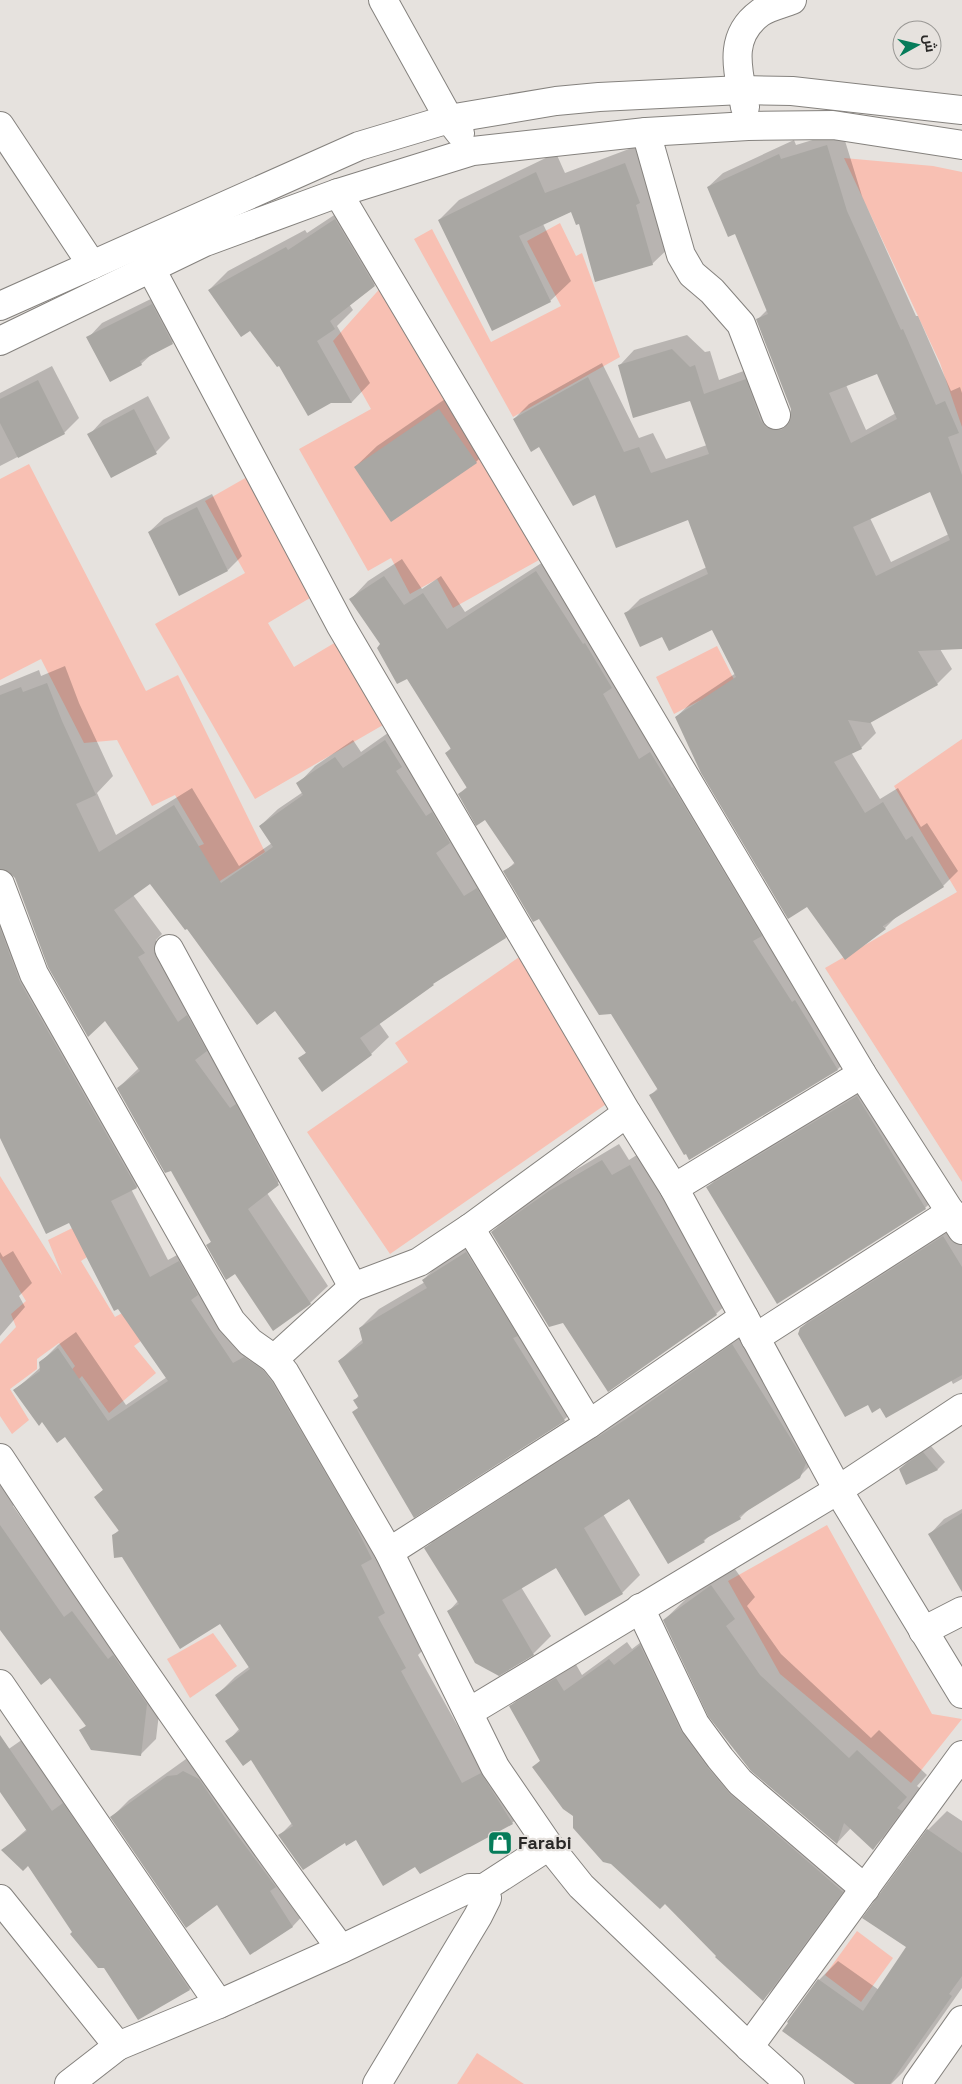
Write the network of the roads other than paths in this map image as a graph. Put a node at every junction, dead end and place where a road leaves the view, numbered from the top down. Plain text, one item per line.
1 (383, 0) edge
2 (792, 0) edge
3 (742, 90) junction
4 (962, 110) edge
5 (449, 118) junction
6 (0, 126) edge
7 (748, 126) junction
8 (646, 132) junction
9 (962, 145) edge
10 (473, 151) junction
11 (338, 193) junction
12 (92, 265) junction
13 (150, 268) junction
14 (0, 306) edge
15 (0, 341) edge
16 (776, 415) dead end
17 (0, 884) edge
18 (169, 949) dead end
19 (862, 1074) junction
20 (627, 1113) junction
21 (674, 1188) junction
22 (956, 1221) edge
23 (470, 1228) junction
24 (353, 1287) junction
25 (749, 1328) junction
26 (274, 1359) junction
27 (962, 1408) edge
28 (589, 1424) junction
29 (0, 1458) edge
30 (838, 1490) junction
31 (389, 1552) junction
32 (640, 1608) junction
33 (962, 1611) edge
34 (923, 1632) junction
35 (0, 1684) edge
36 (962, 1694) edge
37 (469, 1712) junction
38 (962, 1755) edge
39 (549, 1846) junction
40 (484, 1888) junction
41 (865, 1889) junction
42 (0, 1899) edge
43 (341, 1950) junction
44 (218, 2004) junction
45 (962, 2020) edge
46 (118, 2046) junction
47 (749, 2047) junction
48 (68, 2084) edge
49 (377, 2084) edge
50 (790, 2084) edge
51 (917, 2084) edge

1 - 5 street
2 - 3 street
3 - 4 street
3 - 5 street
3 - 7 street
5 - 10 street
5 - 12 street
6 - 12 street
7 - 8 street
7 - 9 street
8 - 10 street
8 - 16 street
10 - 11 street
11 - 13 street
11 - 19 street
12 - 14 street
13 - 15 street
13 - 20 street
17 - 26 street
18 - 24 street
19 - 21 street
19 - 22 street
20 - 21 street
20 - 23 street
21 - 25 street
22 - 25 street
23 - 24 street
23 - 28 street
24 - 26 street
25 - 28 street
25 - 30 street
26 - 31 street
27 - 30 street
28 - 31 street
29 - 43 street
30 - 32 street
30 - 34 street
31 - 37 street
32 - 37 street
32 - 41 street
33 - 34 street
34 - 36 street
35 - 44 street
37 - 39 street
38 - 41 street
39 - 40 street
39 - 47 street
40 - 43 street
40 - 49 street
41 - 47 street
42 - 46 street
43 - 44 street
44 - 46 street
45 - 51 street
46 - 48 street
47 - 50 street

